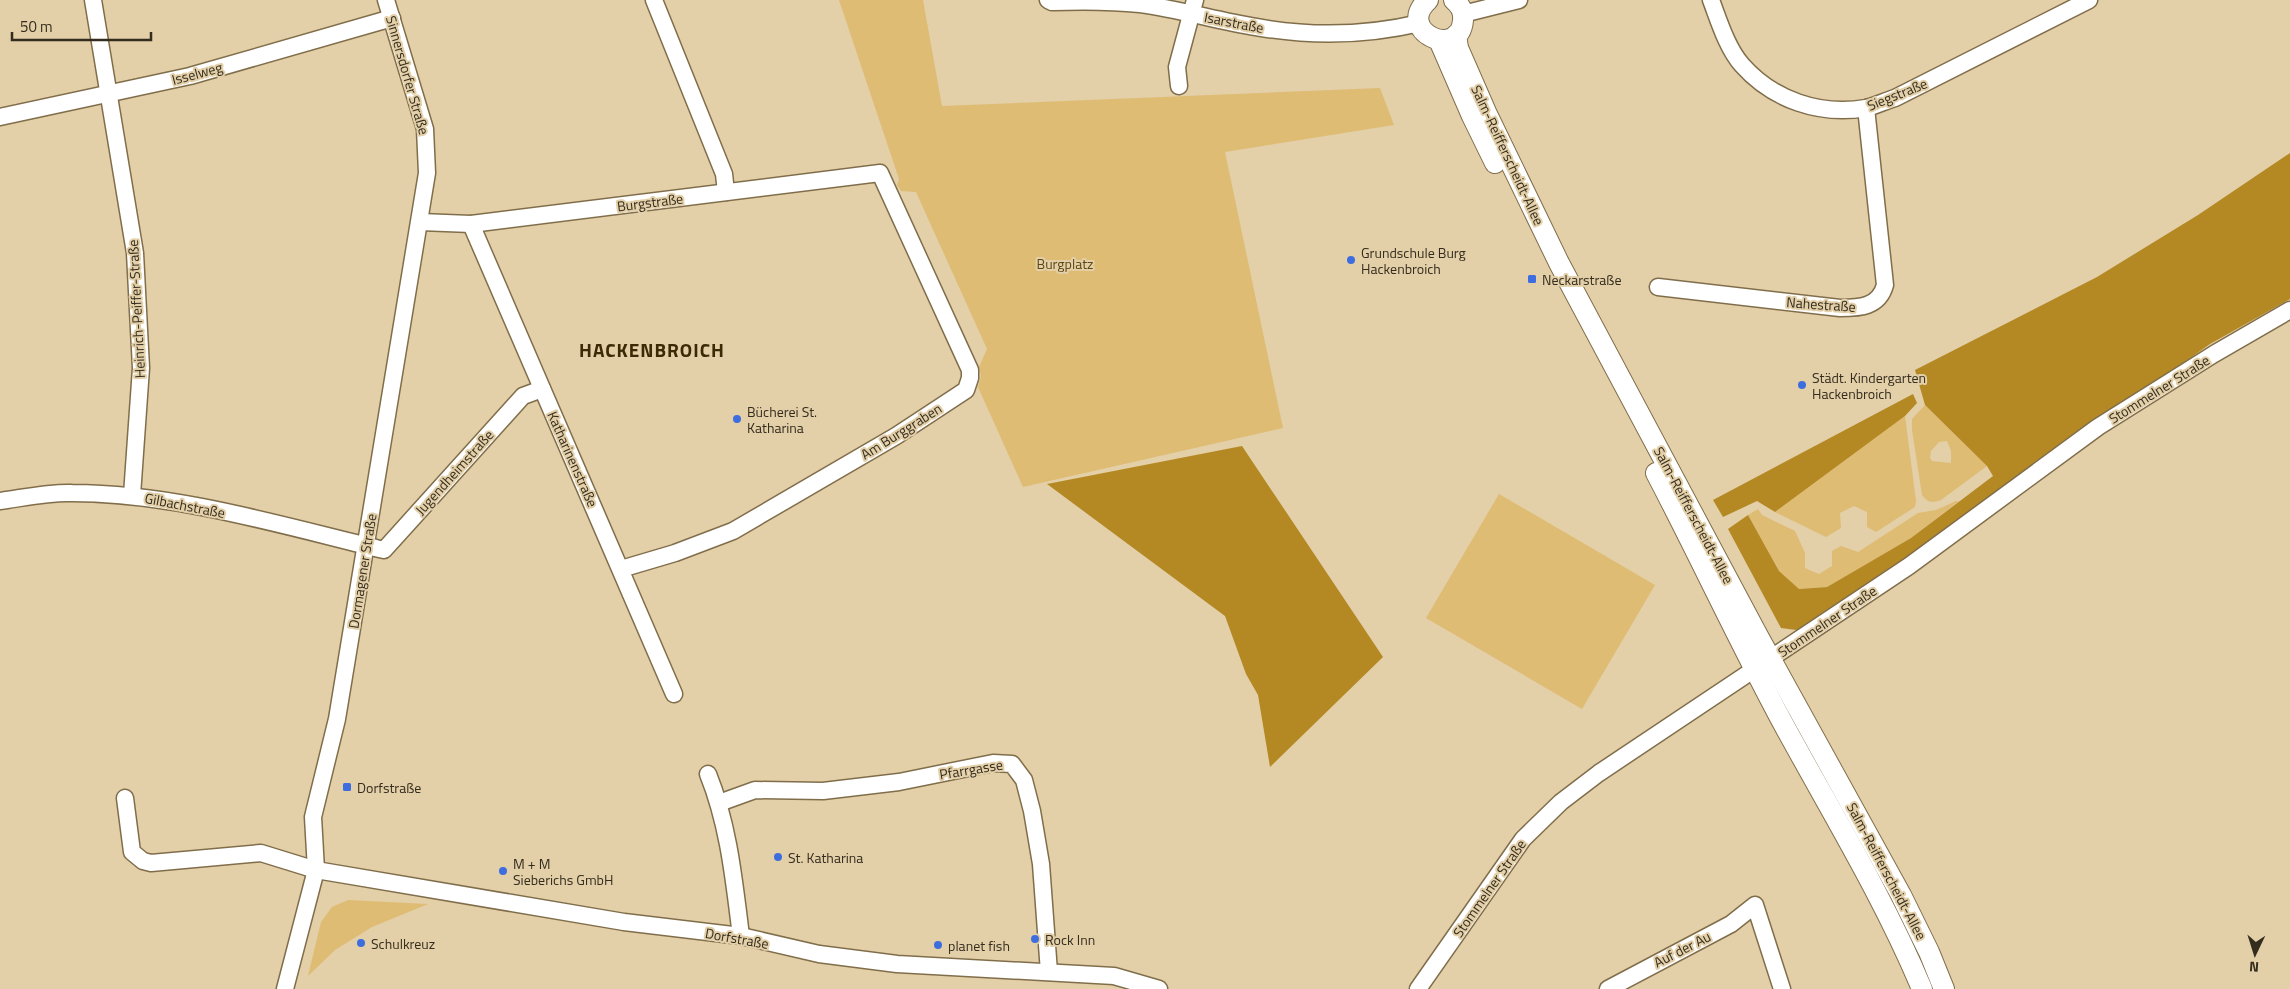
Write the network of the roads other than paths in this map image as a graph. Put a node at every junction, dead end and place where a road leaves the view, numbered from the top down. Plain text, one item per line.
1 (92, 0) edge
2 (386, 0) edge
3 (654, 0) edge
4 (1048, 0) edge
5 (1519, 0) edge
6 (1710, 0) edge
7 (2089, 0) edge
8 (1425, 1) edge
9 (1193, 7) edge
10 (1459, 7) edge
11 (392, 18) junction
12 (1420, 24) junction
13 (1447, 38) junction
14 (1179, 86) dead end
15 (108, 94) junction
16 (1866, 108) junction
17 (0, 116) edge
18 (427, 149) joint
19 (880, 173) joint
20 (726, 192) junction
21 (420, 222) junction
22 (471, 224) junction
23 (1658, 287) dead end
24 (2290, 310) edge
25 (542, 389) junction
26 (132, 495) junction
27 (0, 501) edge
28 (366, 546) junction
29 (621, 568) junction
30 (1772, 658) junction
31 (1754, 669) junction
32 (674, 694) dead end
33 (708, 774) dead end
34 (125, 798) dead end
35 (719, 803) junction
36 (316, 870) junction
37 (741, 936) junction
38 (1049, 972) junction
39 (285, 989) edge
40 (1159, 989) edge
41 (1418, 989) edge
42 (1608, 989) edge
43 (1782, 989) edge
44 (1922, 989) edge
45 (1944, 989) edge

1 - 15 street, Heinrich-Peiffer-Straße
2 - 11 street, Sinnersdorfer Straße
3 - 20 street
4 - 9 street, Isarstraße
5 - 10 street
6 - 16 street, Siegstraße
7 - 16 street, Siegstraße
8 - 12 street
9 - 12 street, Isarstraße
9 - 14 street
10 - 13 street
11 - 15 street, Isselweg
11 - 18 street, Sinnersdorfer Straße
12 - 13 street
13 - 30 street, Salm-Reifferscheidt-Allee
13 - 31 street, Salm-Reifferscheidt-Allee
15 - 17 street, Isselweg
15 - 26 street, Heinrich-Peiffer-Straße
16 - 23 street, Nahestraße
18 - 21 street, Dormagener Straße
19 - 20 street, Burgstraße
19 - 29 street, Am Burggraben
20 - 22 street, Burgstraße
21 - 22 street, Burgstraße
21 - 28 street, Dormagener Straße
22 - 25 street, Katharinenstraße
24 - 30 street, Stommelner Straße
25 - 28 street, Jugendheimstraße
25 - 29 street, Katharinenstraße
26 - 27 street, Gilbachstraße
26 - 28 street, Gilbachstraße
28 - 36 street, Dormagener Straße
29 - 32 street, Katharinenstraße
30 - 31 street, Stommelner Straße
30 - 45 street, Salm-Reifferscheidt-Allee
31 - 41 street, Stommelner Straße
31 - 44 street, Salm-Reifferscheidt-Allee
33 - 35 street
34 - 36 street, Dorfstraße
35 - 37 street
35 - 38 street, Pfarrgasse
36 - 37 street, Dorfstraße
36 - 39 street, Dormagener Straße
37 - 38 street, Dorfstraße
38 - 40 street, Dorfstraße
42 - 43 street, Auf der Au

